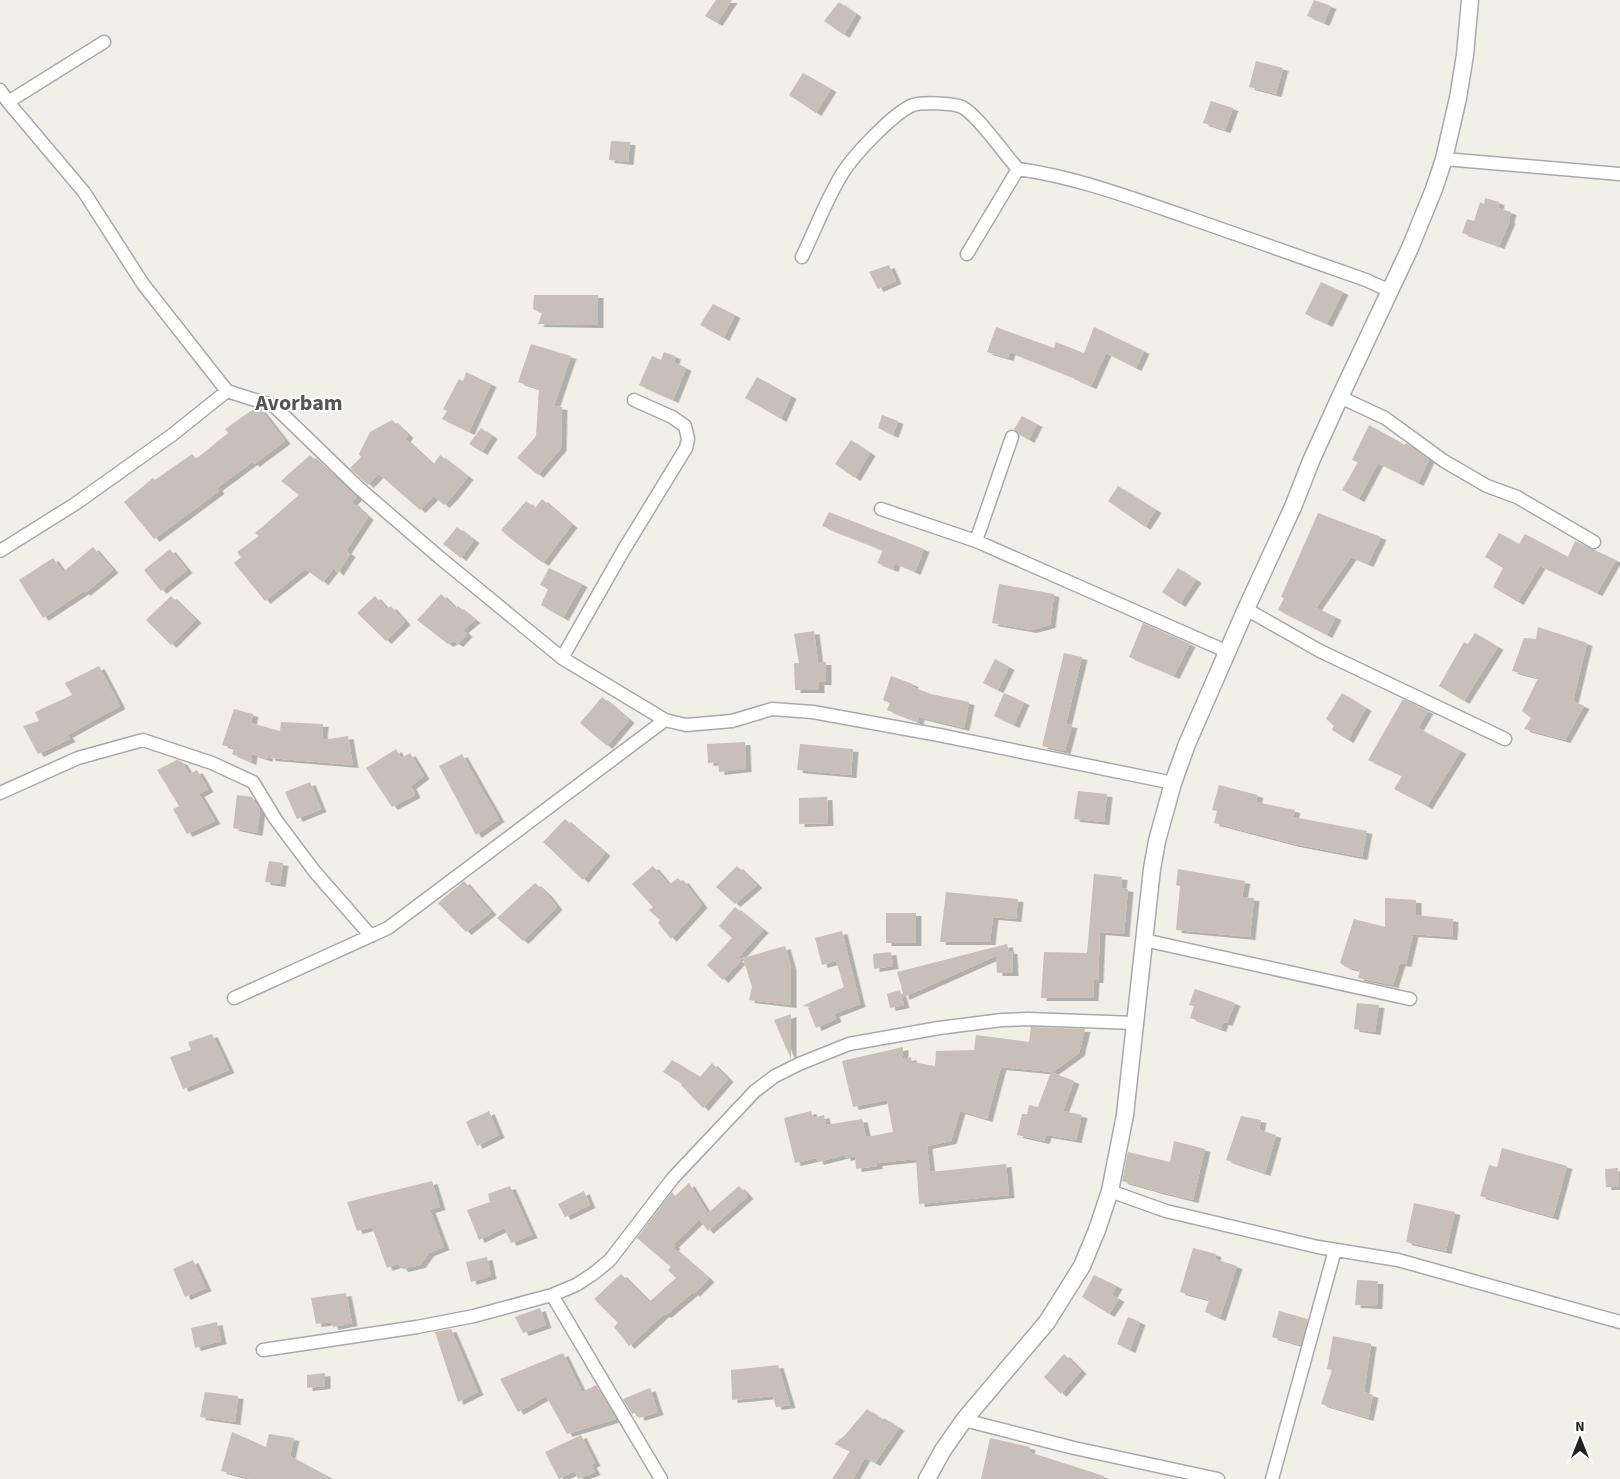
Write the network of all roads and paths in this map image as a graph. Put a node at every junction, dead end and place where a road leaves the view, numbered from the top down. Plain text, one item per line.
1 (1470, 0) edge
2 (104, 42) dead end
3 (0, 90) edge
4 (8, 102) junction
5 (1444, 159) junction
6 (1018, 169) junction
7 (1620, 174) edge
8 (967, 254) dead end
9 (802, 257) dead end
10 (1390, 291) junction
11 (227, 391) junction
12 (1340, 397) junction
13 (634, 400) dead end
14 (1012, 437) dead end
15 (881, 509) dead end
16 (976, 541) junction
17 (1594, 542) dead end
18 (0, 551) edge
19 (1246, 609) junction
20 (1228, 652) junction
21 (562, 658) junction
22 (665, 720) junction
23 (1505, 739) dead end
24 (1173, 783) junction
25 (0, 793) edge
26 (370, 936) junction
27 (1144, 940) junction
28 (234, 998) dead end
29 (1410, 999) dead end
30 (1135, 1023) junction
31 (1110, 1191) junction
32 (1335, 1250) junction
33 (552, 1295) junction
34 (1620, 1322) edge
35 (263, 1350) dead end
36 (964, 1420) junction
37 (662, 1479) edge
38 (927, 1479) edge
39 (1218, 1479) edge
40 (1272, 1479) edge

1 - 5 street
2 - 4 street
3 - 4 street
4 - 11 street
5 - 7 street
5 - 10 street
6 - 8 street
6 - 9 street
6 - 10 street
10 - 12 street
11 - 18 street
11 - 21 street
12 - 17 street
12 - 19 street
13 - 21 street
14 - 16 street
15 - 16 street
16 - 20 street
19 - 20 street
19 - 23 street
20 - 24 street
21 - 22 street
22 - 24 street
22 - 26 street
24 - 27 street
25 - 26 street
26 - 28 street
27 - 29 street
27 - 30 street
30 - 31 street
30 - 33 street
31 - 32 street
31 - 36 street
32 - 34 street
32 - 40 street
33 - 35 street
33 - 37 street
36 - 38 street
36 - 39 street

